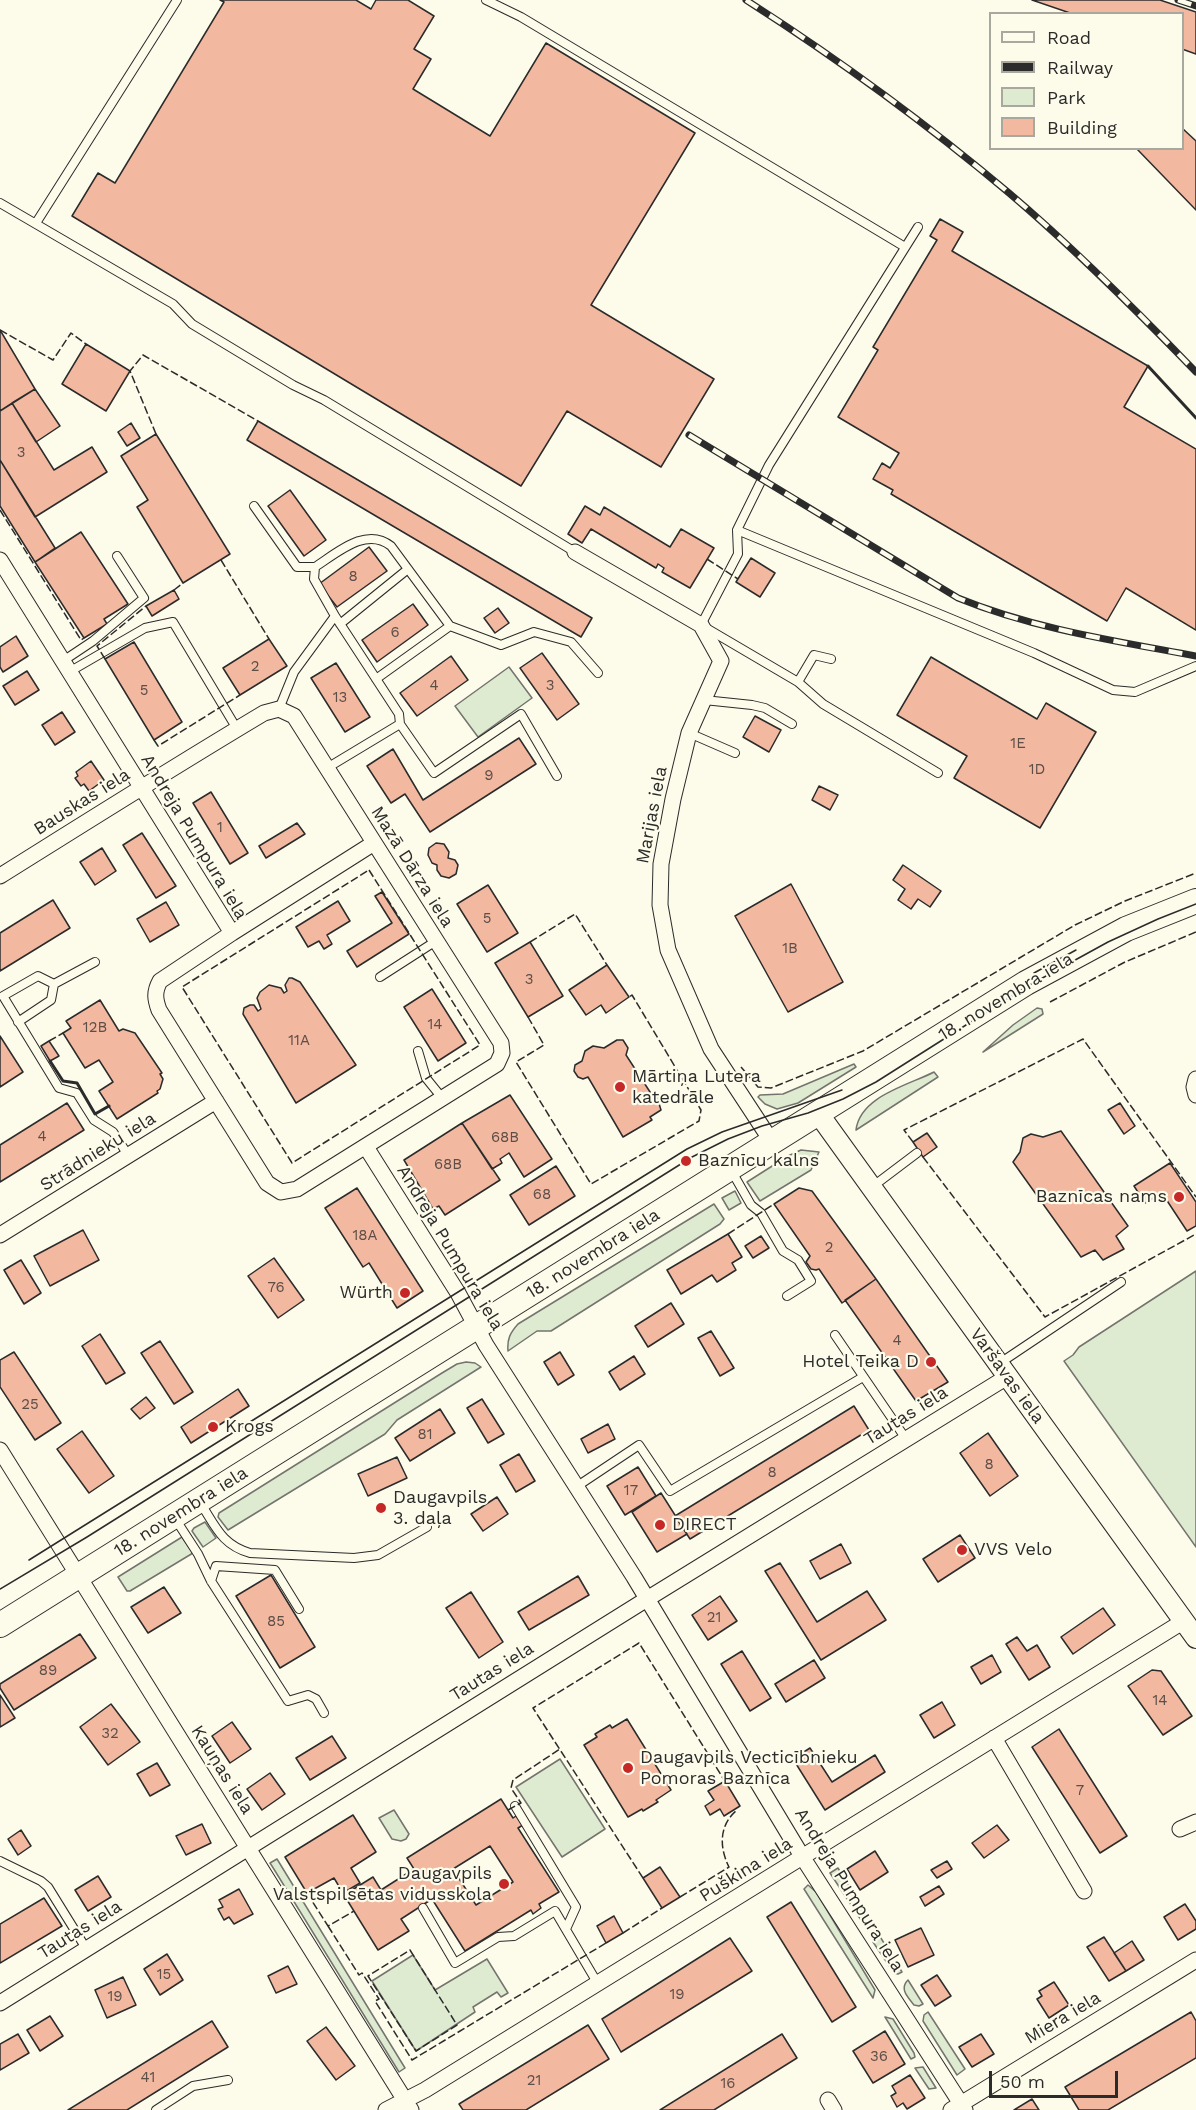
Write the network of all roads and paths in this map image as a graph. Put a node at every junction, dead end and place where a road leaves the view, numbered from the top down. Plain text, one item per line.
1 (177, 0) edge
2 (486, 0) edge
3 (0, 203) edge
4 (36, 223) junction
5 (918, 227) dead end
6 (905, 248) junction
7 (254, 506) dead end
8 (737, 530) junction
9 (574, 552) joint
10 (117, 556) dead end
11 (0, 560) edge
12 (315, 567) junction
13 (408, 568) junction
14 (335, 616) junction
15 (340, 624) junction
16 (701, 625) junction
17 (450, 626) junction
18 (831, 659) dead end
19 (1196, 666) edge
20 (66, 667) junction
21 (598, 673) dead end
22 (376, 679) junction
23 (798, 681) junction
24 (704, 700) junction
25 (279, 709) junction
26 (400, 724) junction
27 (792, 724) dead end
28 (237, 729) junction
29 (689, 733) junction
30 (735, 753) dead end
31 (327, 768) junction
32 (938, 773) dead end
33 (557, 776) dead end
34 (142, 788) junction
35 (374, 843) junction
36 (0, 876) edge
37 (1196, 901) edge
38 (232, 933) junction
39 (436, 941) junction
40 (95, 962) dead end
41 (380, 977) dead end
42 (54, 984) junction
43 (18, 1022) junction
44 (418, 1052) dead end
45 (1196, 1078) edge
46 (1196, 1095) edge
47 (443, 1099) junction
48 (216, 1101) junction
49 (818, 1113) junction
50 (772, 1142) junction
51 (366, 1147) junction
52 (917, 1153) dead end
53 (129, 1155) junction
54 (730, 1168) junction
55 (870, 1188) junction
56 (0, 1235) edge
57 (1121, 1282) dead end
58 (787, 1296) dead end
59 (476, 1327) junction
60 (835, 1335) dead end
61 (1003, 1371) junction
62 (863, 1377) junction
63 (906, 1439) junction
64 (0, 1450) edge
65 (576, 1487) junction
66 (199, 1500) junction
67 (174, 1516) junction
68 (427, 1527) dead end
69 (78, 1577) junction
70 (212, 1581) junction
71 (647, 1599) junction
72 (299, 1609) dead end
73 (0, 1625) edge
74 (1192, 1631) edge
75 (324, 1713) dead end
76 (994, 1738) junction
77 (515, 1806) dead end
78 (1196, 1822) edge
79 (1180, 1829) dead end
80 (247, 1848) junction
81 (803, 1858) junction
82 (0, 1861) edge
83 (1083, 1891) dead end
84 (423, 1908) dead end
85 (566, 1929) junction
86 (87, 1950) junction
87 (1196, 1960) edge
88 (598, 1984) junction
89 (0, 2003) edge
90 (228, 2080) dead end
91 (408, 2105) edge
92 (959, 2108) edge
93 (156, 2110) edge
94 (386, 2110) edge

1 - 4 lane
2 - 6 lane
3 - 4 lane
4 - 9 lane
5 - 6 lane
6 - 8 lane
7 - 12 lane
8 - 16 lane
8 - 19 lane
9 - 16 street
10 - 20 lane
11 - 20 street, Andreja Pumpura iela
12 - 13 lane
12 - 14 lane
13 - 15 lane
13 - 17 lane
14 - 15 lane
14 - 25 lane
15 - 22 lane
16 - 23 lane
16 - 24 street, Marijas iela
17 - 21 lane
17 - 22 lane
18 - 23 lane
20 - 28 lane
20 - 34 street, Andreja Pumpura iela
22 - 26 lane
23 - 32 lane
24 - 27 lane
24 - 29 street, Marijas iela
25 - 28 street, Bauskas iela
25 - 31 street, Mazā Dārza iela
26 - 31 lane
26 - 33 lane
28 - 34 street, Bauskas iela
29 - 30 lane
29 - 50 street, Marijas iela
31 - 35 street, Mazā Dārza iela
34 - 36 street, Bauskas iela
34 - 38 street, Andreja Pumpura iela
35 - 38 street
35 - 39 street, Mazā Dārza iela
37 - 49 main road, 18. novembra iela
38 - 48 street, Andreja Pumpura iela
39 - 41 lane
39 - 47 street, Mazā Dārza iela
40 - 42 lane
42 - 43 lane
42 - 43 lane
43 - 53 lane
44 - 47 lane
45 - 46 street
47 - 51 street
48 - 51 street, Andreja Pumpura iela
48 - 53 street, Strādnieku iela
49 - 50 main road, 18. novembra iela
49 - 55 street, Varšavas iela
50 - 54 main road, 18. novembra iela
51 - 59 street, Andreja Pumpura iela
52 - 55 lane
53 - 56 street, Strādnieku iela
54 - 58 lane
54 - 59 main road, 18. novembra iela
55 - 61 street, Varšavas iela
57 - 61 lane
59 - 65 street, Andreja Pumpura iela
59 - 66 main road, 18. novembra iela
60 - 62 lane
61 - 63 street, Tautas iela
61 - 74 street, Varšavas iela
62 - 63 lane
62 - 65 lane
63 - 71 street, Tautas iela
64 - 69 street, Kauņas iela
65 - 71 street, Andreja Pumpura iela
66 - 67 main road, 18. novembra iela
66 - 68 lane
67 - 69 main road, 18. novembra iela
67 - 70 lane
69 - 73 main road, 18. novembra iela
69 - 80 street, Kauņas iela
70 - 72 lane
70 - 75 lane
71 - 80 street, Tautas iela
71 - 81 street, Andreja Pumpura iela
74 - 76 street, Puškina iela
76 - 81 street, Puškina iela
76 - 83 street
77 - 85 lane
78 - 79 street
80 - 86 street, Tautas iela
80 - 91 street, Kauņas iela
81 - 88 street, Puškina iela
81 - 92 street, Andreja Pumpura iela
82 - 86 lane
84 - 85 lane
85 - 88 lane
86 - 89 street, Tautas iela
87 - 92 street, Miera iela
88 - 91 street, Puškina iela
90 - 93 lane
91 - 94 street, Puškina iela

